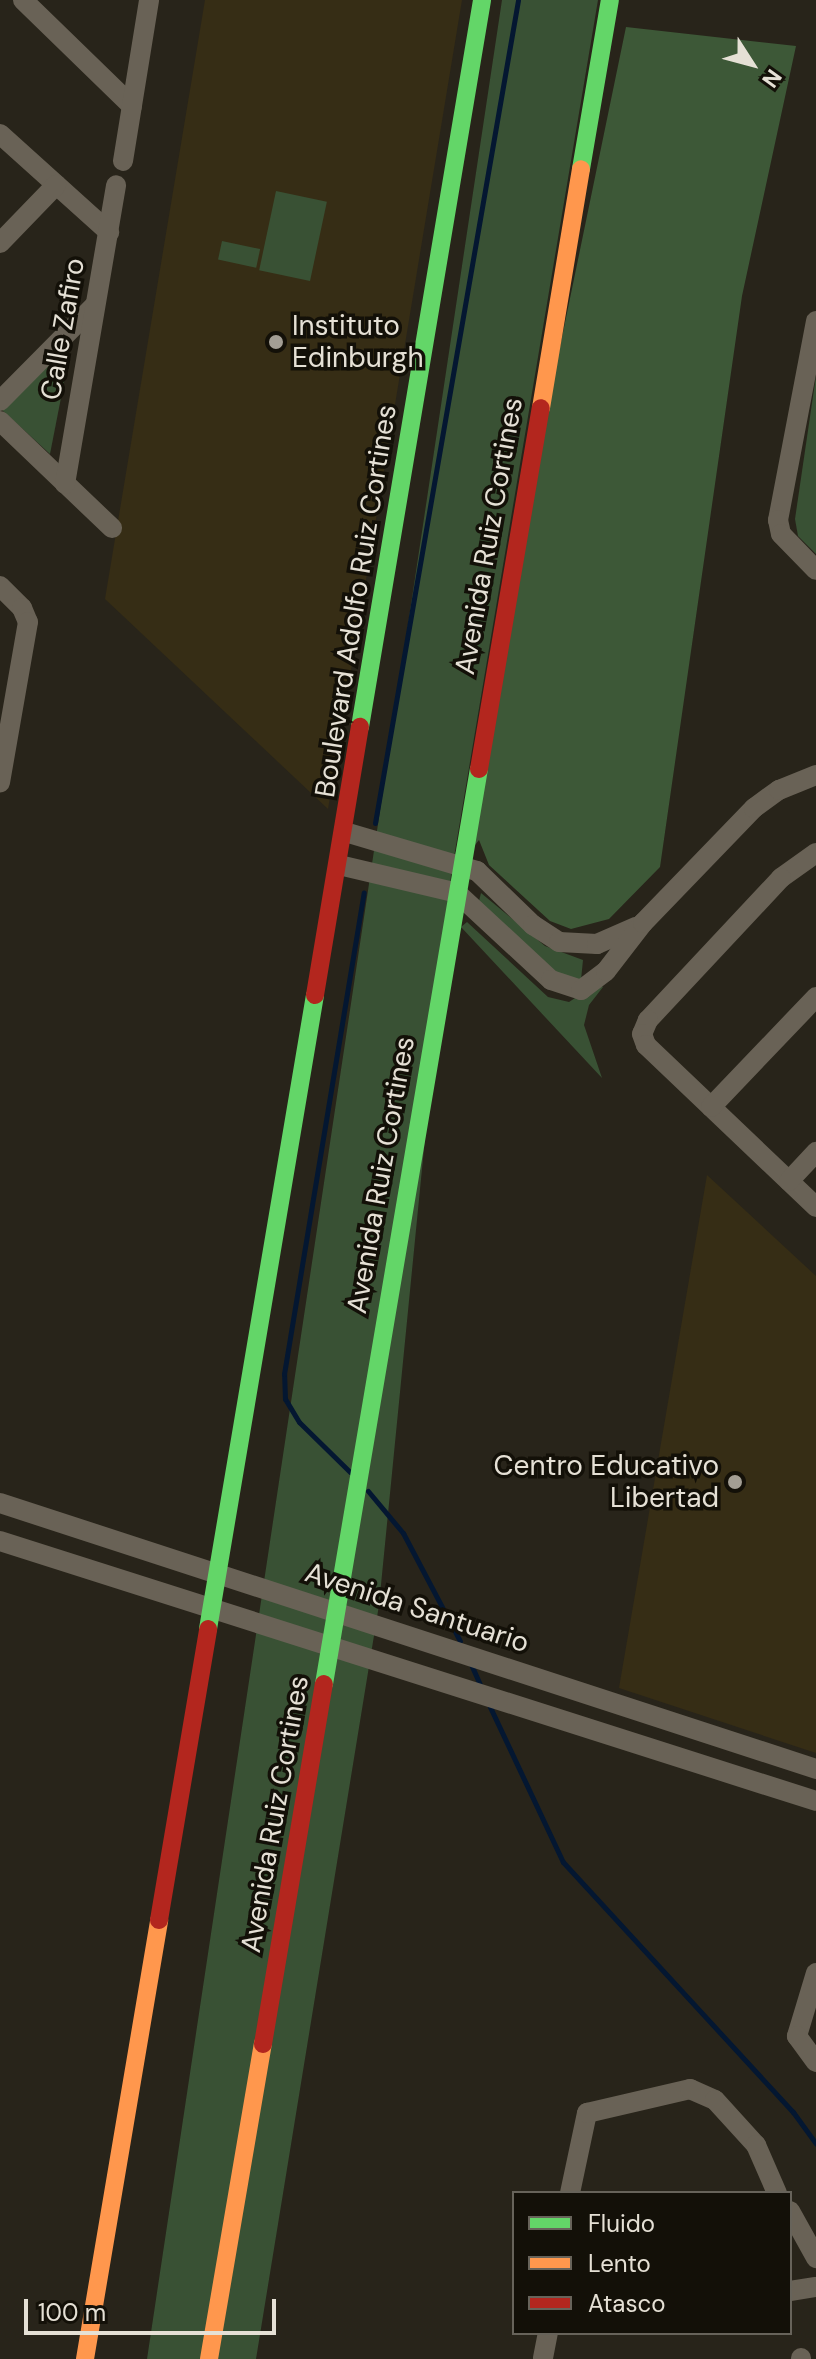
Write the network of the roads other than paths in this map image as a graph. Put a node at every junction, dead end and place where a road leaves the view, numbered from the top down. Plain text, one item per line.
1 (23, 0) edge
2 (149, 0) edge
3 (482, 0) edge
4 (610, 0) edge
5 (132, 106) junction
6 (0, 134) edge
7 (123, 161) dead end
8 (56, 185) junction
9 (116, 185) dead end
10 (109, 232) junction
11 (0, 243) edge
12 (95, 305) junction
13 (816, 321) edge
14 (0, 401) edge
15 (0, 421) edge
16 (65, 484) junction
17 (112, 528) dead end
18 (816, 570) edge
19 (0, 586) edge
20 (816, 775) edge
21 (0, 783) edge
22 (345, 832) junction
23 (816, 853) edge
24 (462, 864) junction
25 (339, 865) junction
26 (457, 893) junction
27 (643, 923) junction
28 (816, 997) edge
29 (711, 1107) junction
30 (816, 1152) edge
31 (789, 1181) junction
32 (816, 1207) edge
33 (0, 1503) edge
34 (0, 1541) edge
35 (215, 1572) junction
36 (209, 1610) junction
37 (337, 1611) junction
38 (332, 1647) junction
39 (816, 1769) edge
40 (816, 1801) edge
41 (816, 1973) edge
42 (816, 2062) edge
43 (570, 2191) edge
44 (776, 2191) edge
45 (792, 2215) edge
46 (816, 2258) edge
47 (816, 2287) edge
48 (792, 2291) edge
49 (548, 2335) edge
50 (543, 2358) edge
51 (85, 2359) edge
52 (209, 2359) edge

1 - 5 street
2 - 5 street
3 - 22 main road, Boulevard Adolfo Ruiz Cortines
4 - 24 main road, Avenida Ruiz Cortines
5 - 7 street
6 - 8 street
8 - 10 street
8 - 11 street
9 - 10 street, Calle Zafiro
10 - 12 street, Calle Zafiro
12 - 14 street
12 - 16 street, Calle Zafiro
13 - 18 street
15 - 16 street
16 - 17 street
19 - 21 street
20 - 27 street
22 - 24 street
22 - 25 main road
23 - 29 street
24 - 26 main road, Avenida Ruiz Cortines
24 - 27 street
25 - 26 street
25 - 35 main road
26 - 27 street
26 - 37 main road, Avenida Ruiz Cortines
28 - 29 street
29 - 31 street
30 - 31 street
31 - 32 street
33 - 35 street, Avenida Santuario
34 - 36 street
35 - 36 main road
35 - 37 street, Avenida Santuario
36 - 38 street
36 - 51 main road
37 - 38 main road, Avenida Ruiz Cortines
37 - 39 street, Avenida Santuario
38 - 40 street
38 - 52 main road, Avenida Ruiz Cortines
41 - 42 street
43 - 44 street
45 - 46 street
47 - 48 street
49 - 50 street

